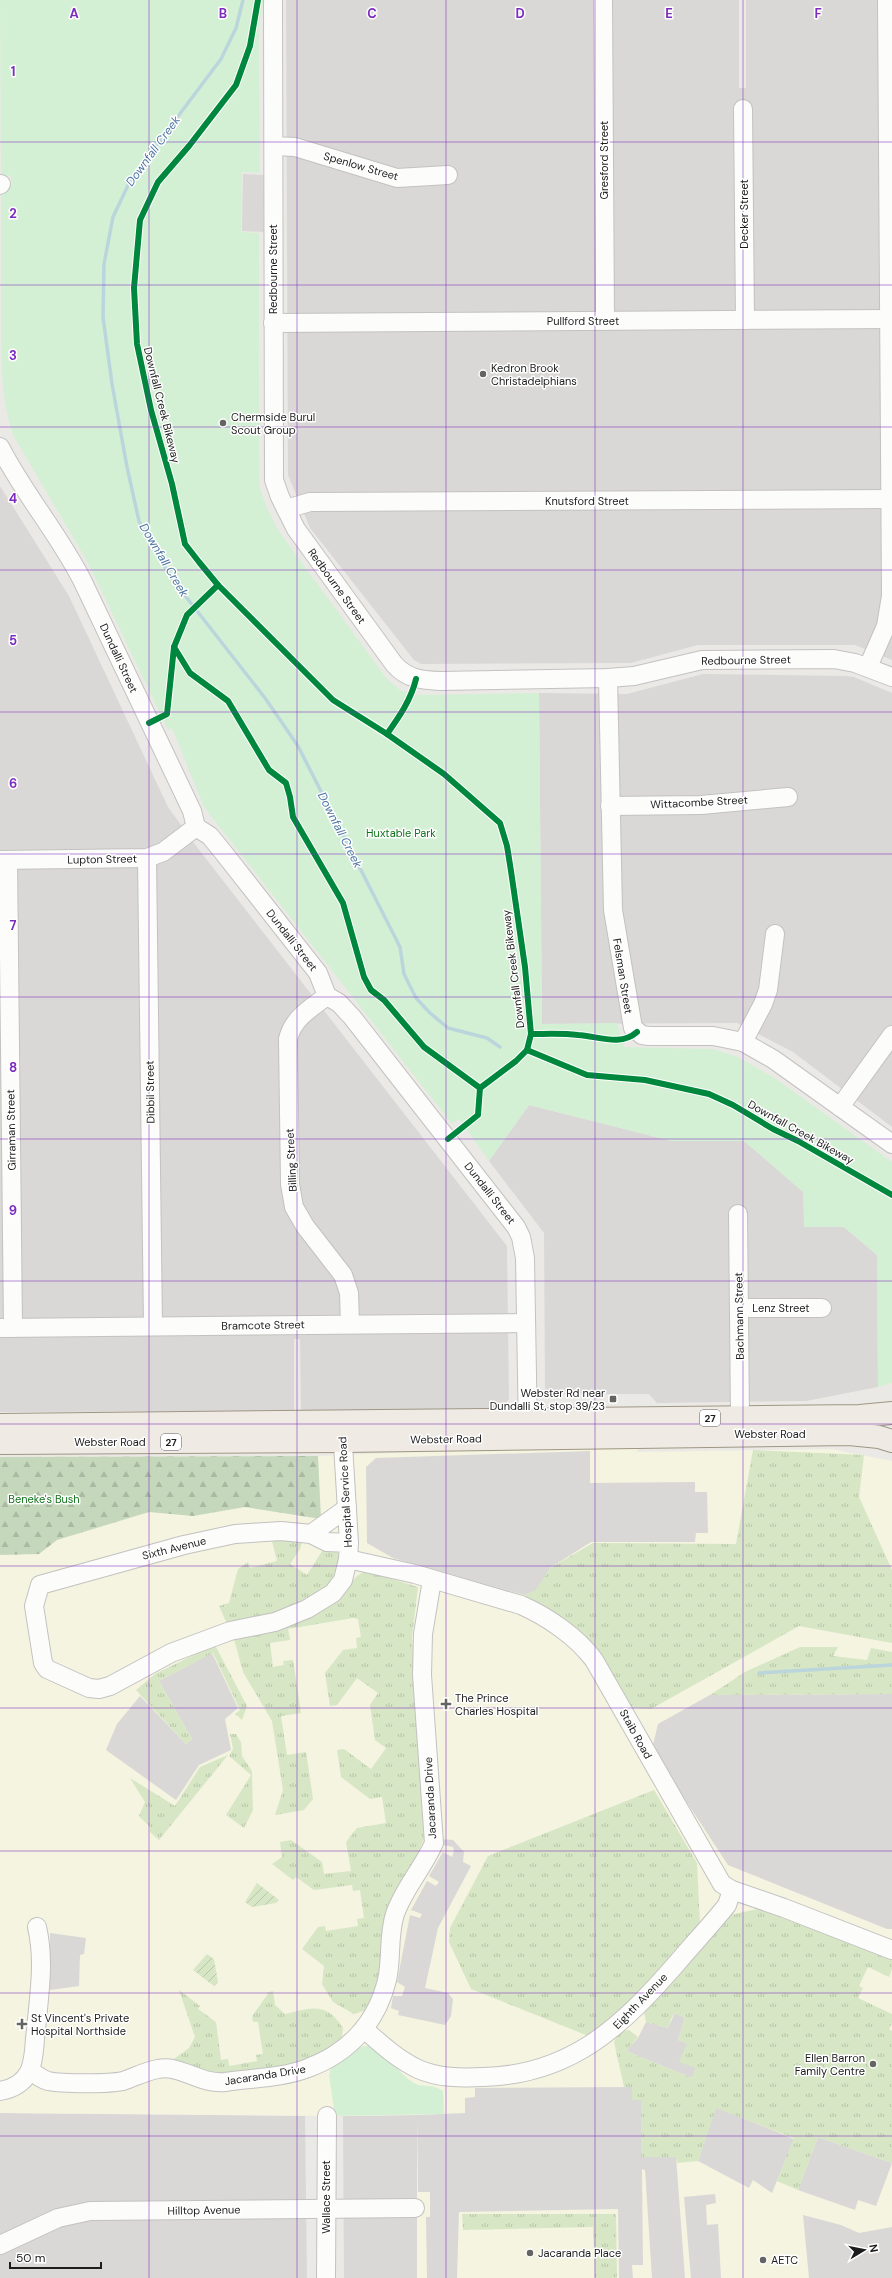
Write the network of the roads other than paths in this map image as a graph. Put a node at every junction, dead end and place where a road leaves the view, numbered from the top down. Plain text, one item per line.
1 (273, 0) edge
2 (603, 0) edge
3 (887, 0) edge
4 (743, 109) dead end
5 (274, 146) junction
6 (448, 175) dead end
7 (890, 319) edge
8 (745, 320) junction
9 (605, 321) junction
10 (273, 323) junction
11 (0, 447) edge
12 (890, 499) junction
13 (286, 510) junction
14 (868, 667) junction
15 (892, 677) edge
16 (608, 678) junction
17 (788, 797) dead end
18 (610, 806) junction
19 (196, 827) junction
20 (147, 858) junction
21 (4, 860) edge
22 (775, 934) dead end
23 (327, 996) junction
24 (892, 1035) edge
25 (743, 1042) junction
26 (840, 1107) junction
27 (892, 1144) edge
28 (738, 1214) dead end
29 (739, 1308) junction
30 (822, 1308) dead end
31 (526, 1323) junction
32 (350, 1324) junction
33 (152, 1326) junction
34 (7, 1328) edge
35 (892, 1413) edge
36 (740, 1418) junction
37 (0, 1425) edge
38 (528, 1428) junction
39 (342, 1431) junction
40 (892, 1441) edge
41 (0, 1443) edge
42 (347, 1508) junction
43 (311, 1534) junction
44 (349, 1551) junction
45 (432, 1580) junction
46 (40, 1585) joint
47 (732, 1890) junction
48 (38, 1927) dead end
49 (892, 1950) edge
50 (364, 2029) junction
51 (30, 2070) junction
52 (0, 2092) edge
53 (327, 2116) dead end
54 (415, 2208) dead end
55 (325, 2209) junction
56 (0, 2246) edge
57 (326, 2278) edge

1 - 5 street, Redbourne Street
2 - 9 street, Gresford Street
3 - 7 street
4 - 8 street, Decker Street
5 - 6 street, Spenlow Street
5 - 10 street, Redbourne Street
7 - 8 street, Pullford Street
7 - 12 street
8 - 9 street, Pullford Street
9 - 10 street, Pullford Street
10 - 13 street, Redbourne Street
11 - 19 street, Dundalli Street
12 - 13 street, Knutsford Street
12 - 14 street
13 - 16 street, Redbourne Street
14 - 15 street, Redbourne Street
14 - 16 street, Redbourne Street
16 - 18 street, Felsman Street
17 - 18 street, Wittacombe Street
18 - 25 street, Felsman Street
19 - 20 street, Lupton Street
19 - 23 street, Dundalli Street
20 - 21 street, Lupton Street
20 - 33 street, Dibbil Street
21 - 34 street, Girraman Street
22 - 25 street
23 - 31 street, Dundalli Street
23 - 32 street, Billing Street
24 - 26 street
25 - 26 street, Felsman Street
26 - 27 street, Felsman Street
28 - 29 street, Bachmann Street
29 - 30 street, Lenz Street
29 - 36 street, Bachmann Street
31 - 32 street, Bramcote Street
31 - 38 street, Dundalli Street
32 - 33 street, Bramcote Street
33 - 34 street, Bramcote Street
35 - 36 main road, Webster Road / 27
36 - 38 main road, Webster Road / 27
37 - 39 main road, Webster Road / 27
38 - 39 main road, Webster Road / 27
38 - 40 main road, Webster Road / 27
39 - 41 main road, Webster Road / 27
39 - 42 street, Hospital Service Road
42 - 43 street
42 - 44 street, Hospital Service Road
43 - 44 street, Sixth Avenue
43 - 46 street, Sixth Avenue
44 - 45 street, Staib Road
44 - 46 street, Hospital Service Road
45 - 47 street, Staib Road
45 - 50 street, Jacaranda Drive
47 - 49 street, Staib Road
47 - 50 street, Eighth Avenue
48 - 51 street
50 - 51 street, Jacaranda Drive
51 - 52 street
53 - 55 street, Wallace Street
54 - 55 street, Hilltop Avenue
55 - 56 street, Hilltop Avenue
55 - 57 street, Wallace Street

